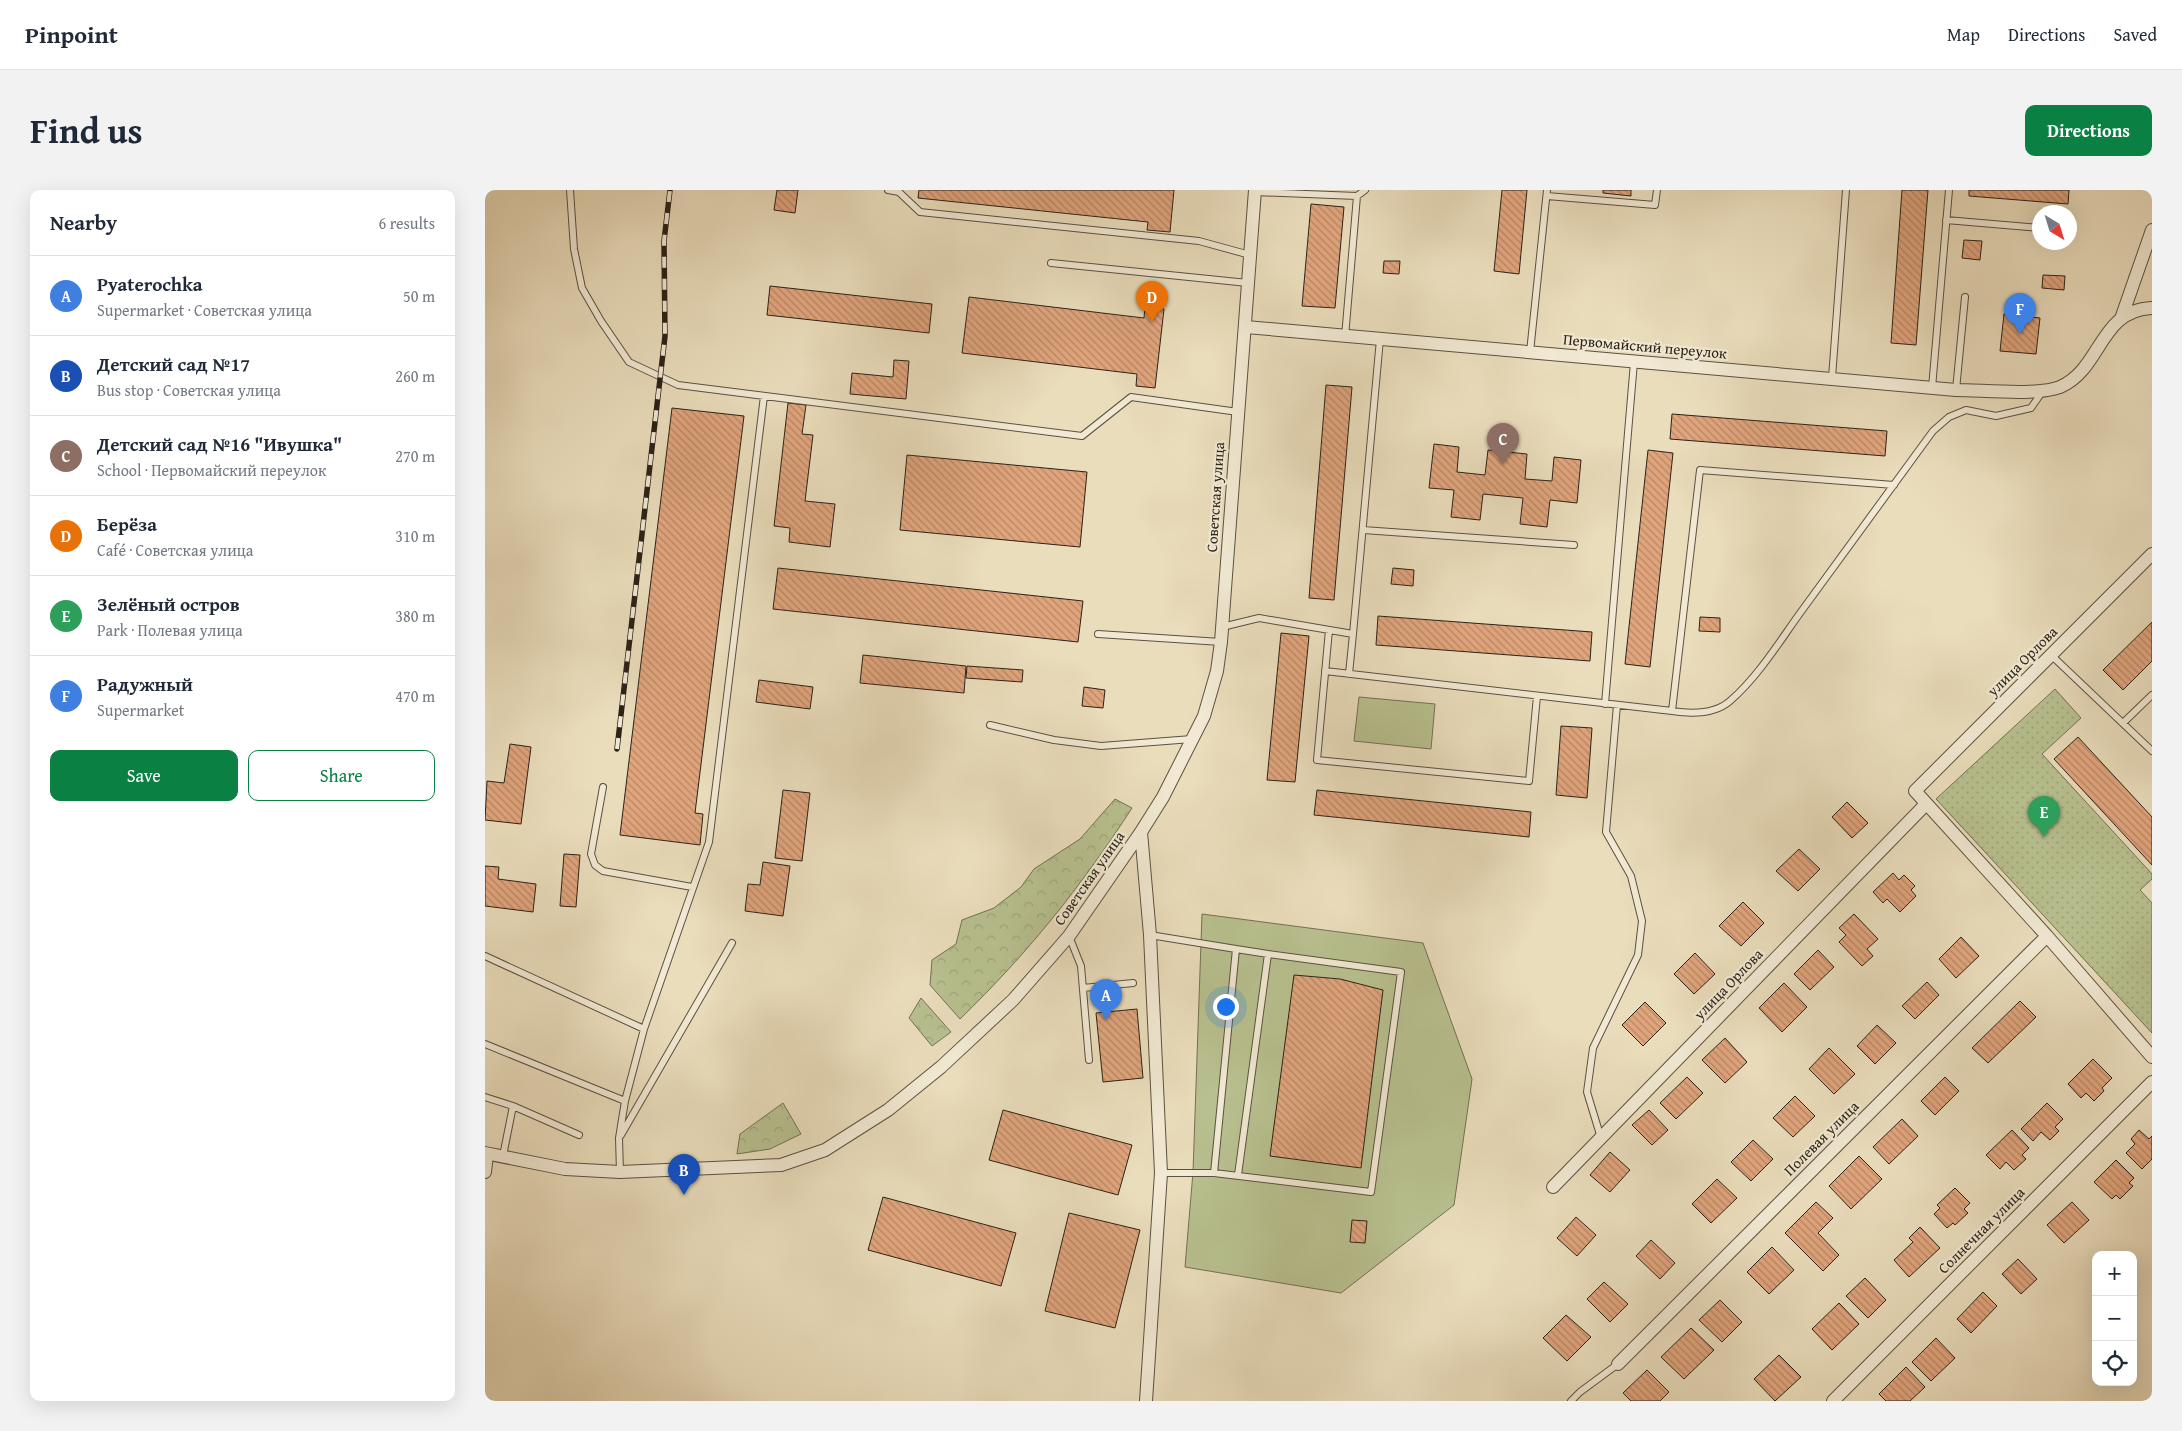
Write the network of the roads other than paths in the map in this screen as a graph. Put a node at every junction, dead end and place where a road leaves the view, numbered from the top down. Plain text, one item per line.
1 (570, 190) edge
2 (888, 190) edge
3 (1365, 190) edge
4 (1657, 190) edge
5 (1846, 190) edge
6 (1949, 190) edge
7 (1255, 191) edge
8 (1547, 193) edge
9 (1357, 196) junction
10 (1946, 220) junction
11 (2032, 227) edge
12 (2152, 230) edge
13 (1250, 255) junction
14 (1051, 264) dead end
15 (1248, 284) junction
16 (1965, 297) dead end
17 (2152, 308) edge
18 (2122, 316) junction
19 (1246, 327) junction
20 (1345, 337) junction
21 (1380, 339) junction
22 (1530, 352) junction
23 (1633, 362) junction
24 (1832, 378) junction
25 (1932, 388) junction
26 (1957, 390) junction
27 (2042, 391) junction
28 (764, 396) junction
29 (1238, 412) junction
30 (1894, 484) junction
31 (1363, 530) junction
32 (1574, 545) dead end
33 (2152, 554) edge
34 (1221, 627) junction
35 (1329, 630) junction
36 (1098, 634) dead end
37 (1353, 634) junction
38 (1221, 642) junction
39 (2051, 654) junction
40 (1325, 671) junction
41 (1349, 674) junction
42 (2152, 695) edge
43 (1537, 696) junction
44 (1605, 704) junction
45 (1617, 705) junction
46 (1672, 711) junction
47 (2124, 722) junction
48 (990, 725) dead end
49 (1192, 739) junction
50 (2152, 751) edge
51 (603, 787) dead end
52 (1926, 804) junction
53 (1141, 832) junction
54 (692, 887) junction
55 (1150, 935) junction
56 (1069, 936) junction
57 (2047, 936) junction
58 (731, 943) dead end
59 (1236, 949) junction
60 (1268, 954) junction
61 (485, 956) edge
62 (1133, 982) dead end
63 (1083, 988) junction
64 (644, 1029) junction
65 (485, 1044) edge
66 (2152, 1057) edge
67 (1089, 1060) dead end
68 (2152, 1082) edge
69 (485, 1097) edge
70 (625, 1100) junction
71 (513, 1106) junction
72 (579, 1134) dead end
73 (619, 1138) junction
74 (1601, 1139) junction
75 (486, 1154) edge
76 (503, 1156) junction
77 (485, 1172) edge
78 (620, 1172) junction
79 (1161, 1173) junction
80 (1214, 1174) junction
81 (1238, 1175) junction
82 (1553, 1186) dead end
83 (1618, 1364) joint
84 (1146, 1401) edge
85 (1571, 1401) edge
86 (1833, 1401) edge

1 - 28 lane
2 - 13 lane
3 - 9 lane
4 - 8 lane
5 - 24 lane
6 - 10 lane
7 - 9 lane
7 - 13 street, Советская улица
8 - 22 lane
9 - 20 lane
10 - 11 lane
10 - 25 lane
12 - 18 street, Первомайский переулок
13 - 15 street, Советская улица
14 - 15 lane
15 - 19 street, Советская улица
16 - 26 lane
17 - 18 street
18 - 27 street, Первомайский переулок
19 - 20 street, Первомайский переулок
19 - 29 street, Советская улица
20 - 21 street, Первомайский переулок
21 - 22 street, Первомайский переулок
21 - 31 lane
22 - 23 street, Первомайский переулок
23 - 24 street, Первомайский переулок
23 - 44 lane
24 - 25 street, Первомайский переулок
25 - 26 street, Первомайский переулок
26 - 27 street, Первомайский переулок
27 - 30 lane
28 - 29 lane
28 - 54 lane
29 - 34 street, Советская улица
30 - 46 lane
30 - 46 lane
31 - 32 lane
31 - 37 lane
33 - 39 street, улица Орлова
34 - 35 lane
34 - 38 street, Советская улица
35 - 37 lane
35 - 40 lane
36 - 38 lane
37 - 41 lane
38 - 49 street, Советская улица
39 - 47 lane
39 - 52 street, улица Орлова
40 - 41 lane
40 - 43 lane
41 - 43 lane
42 - 47 lane
43 - 44 lane
44 - 45 lane
45 - 46 lane
45 - 74 lane
47 - 50 lane
48 - 49 lane
49 - 53 street, Советская улица
51 - 54 lane
52 - 57 street
52 - 74 street, улица Орлова
53 - 55 street
53 - 56 street, Советская улица
54 - 64 lane
55 - 59 lane
55 - 79 street
56 - 63 lane
56 - 78 street, Советская улица
57 - 66 street
57 - 83 street, Полевая улица
58 - 73 lane
59 - 60 lane
59 - 80 lane
60 - 81 lane
60 - 81 lane
61 - 64 lane
62 - 63 lane
63 - 67 lane
64 - 70 lane
65 - 70 lane
68 - 86 street, Солнечная улица
69 - 71 lane
70 - 73 lane
71 - 72 lane
71 - 76 lane
73 - 78 lane
74 - 82 street, улица Орлова
75 - 76 street, Советская улица
75 - 77 street
76 - 78 street, Советская улица
79 - 80 lane
79 - 84 street
80 - 81 lane
83 - 85 lane

